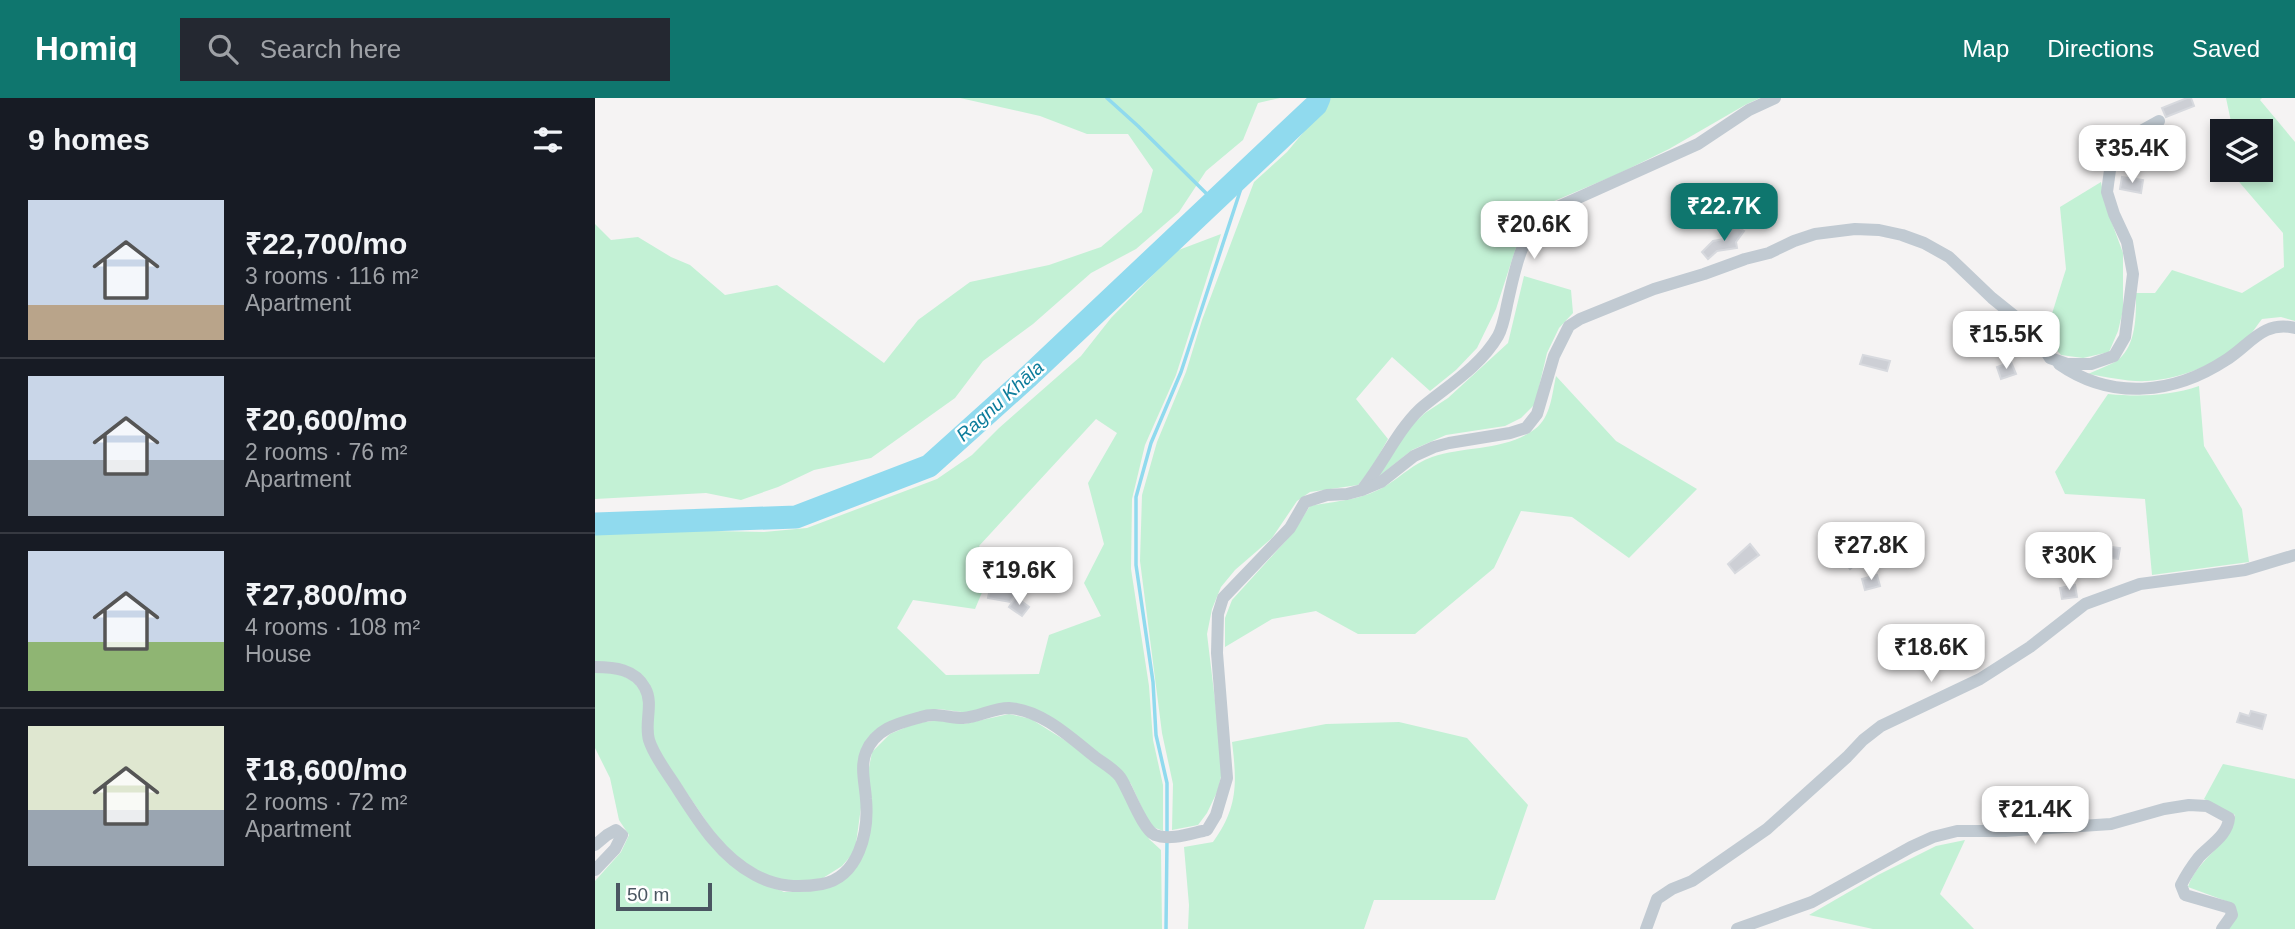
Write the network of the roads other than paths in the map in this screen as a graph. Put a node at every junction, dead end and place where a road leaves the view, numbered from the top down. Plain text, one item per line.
1 (1775, 98) edge
2 (2159, 121) dead end
3 (2295, 328) edge
4 (2050, 358) junction
5 (1362, 490) junction
6 (2295, 555) edge
7 (595, 667) edge
8 (595, 845) edge
9 (595, 870) edge
10 (1646, 929) edge
11 (1737, 929) edge
12 (2222, 929) edge

1 - 5 street
2 - 4 street
3 - 4 street
4 - 5 street
5 - 7 street
6 - 10 street
8 - 9 street
11 - 12 street

